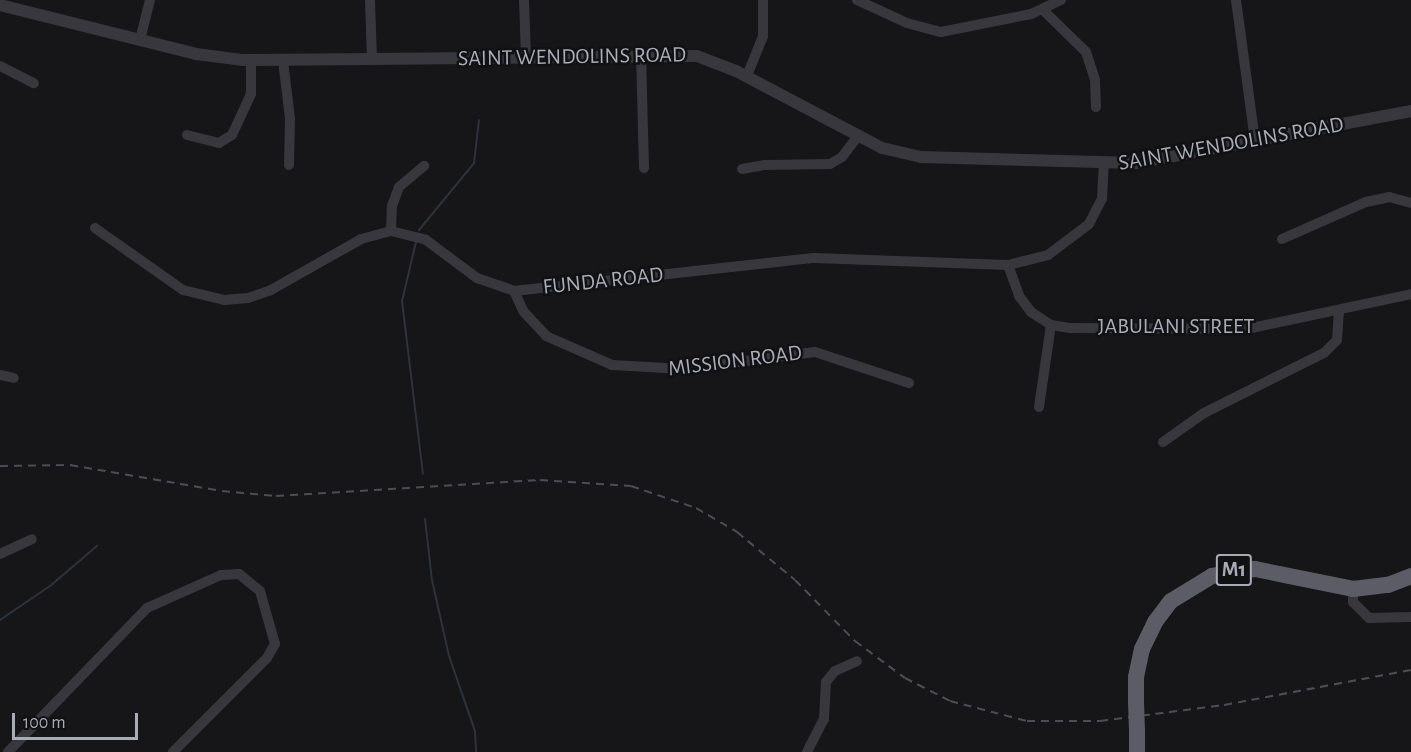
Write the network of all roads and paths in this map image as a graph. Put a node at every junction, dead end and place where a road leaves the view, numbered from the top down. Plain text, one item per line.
1 (150, 0) edge
2 (370, 0) edge
3 (524, 0) edge
4 (763, 0) edge
5 (857, 0) edge
6 (1061, 0) edge
7 (1236, 0) edge
8 (0, 6) edge
9 (1043, 10) junction
10 (140, 40) junction
11 (641, 54) junction
12 (526, 57) junction
13 (372, 59) junction
14 (251, 61) junction
15 (284, 61) junction
16 (0, 66) edge
17 (747, 76) junction
18 (34, 83) dead end
19 (1096, 107) dead end
20 (1411, 111) edge
21 (187, 135) dead end
22 (858, 136) junction
23 (1255, 141) junction
24 (289, 165) dead end
25 (1104, 165) junction
26 (424, 166) dead end
27 (644, 168) dead end
28 (742, 170) dead end
29 (1411, 203) edge
30 (95, 228) dead end
31 (391, 231) junction
32 (1282, 239) dead end
33 (1008, 265) junction
34 (514, 291) junction
35 (1411, 294) edge
36 (1339, 311) junction
37 (1051, 325) junction
38 (0, 375) edge
39 (14, 378) dead end
40 (909, 383) dead end
41 (1039, 406) dead end
42 (1163, 442) dead end
43 (27, 541) dead end
44 (0, 554) edge
45 (1411, 576) edge
46 (1353, 589) junction
47 (1411, 617) edge
48 (857, 661) dead end
49 (8, 752) edge
50 (173, 752) edge
51 (807, 752) edge
52 (1137, 752) edge

1 - 10 street
2 - 13 street
3 - 12 street
4 - 17 street
5 - 9 street
6 - 9 street
7 - 23 street
8 - 10 street, SAINT WENDOLINS ROAD
9 - 19 street
10 - 14 street, SAINT WENDOLINS ROAD
11 - 12 street, SAINT WENDOLINS ROAD
11 - 17 street, SAINT WENDOLINS ROAD
11 - 27 street
12 - 13 street, SAINT WENDOLINS ROAD
13 - 15 street, SAINT WENDOLINS ROAD
14 - 15 street, SAINT WENDOLINS ROAD
14 - 21 street
15 - 24 street
16 - 18 street
17 - 22 street, SAINT WENDOLINS ROAD
20 - 23 street, SAINT WENDOLINS ROAD
22 - 25 street, SAINT WENDOLINS ROAD
22 - 28 street
23 - 25 street, SAINT WENDOLINS ROAD
25 - 33 street, FUNDA ROAD
26 - 31 street
29 - 32 street
30 - 31 street, FUNDA ROAD
31 - 34 street, FUNDA ROAD
33 - 34 street, FUNDA ROAD
33 - 37 street
34 - 40 street, MISSION ROAD
35 - 36 street, JABULANI STREET
36 - 37 street, JABULANI STREET
36 - 42 street
37 - 41 street
38 - 39 street
43 - 44 street
45 - 46 highway, M1
46 - 47 street
46 - 52 highway, M1, bridge
48 - 51 street
49 - 50 street

